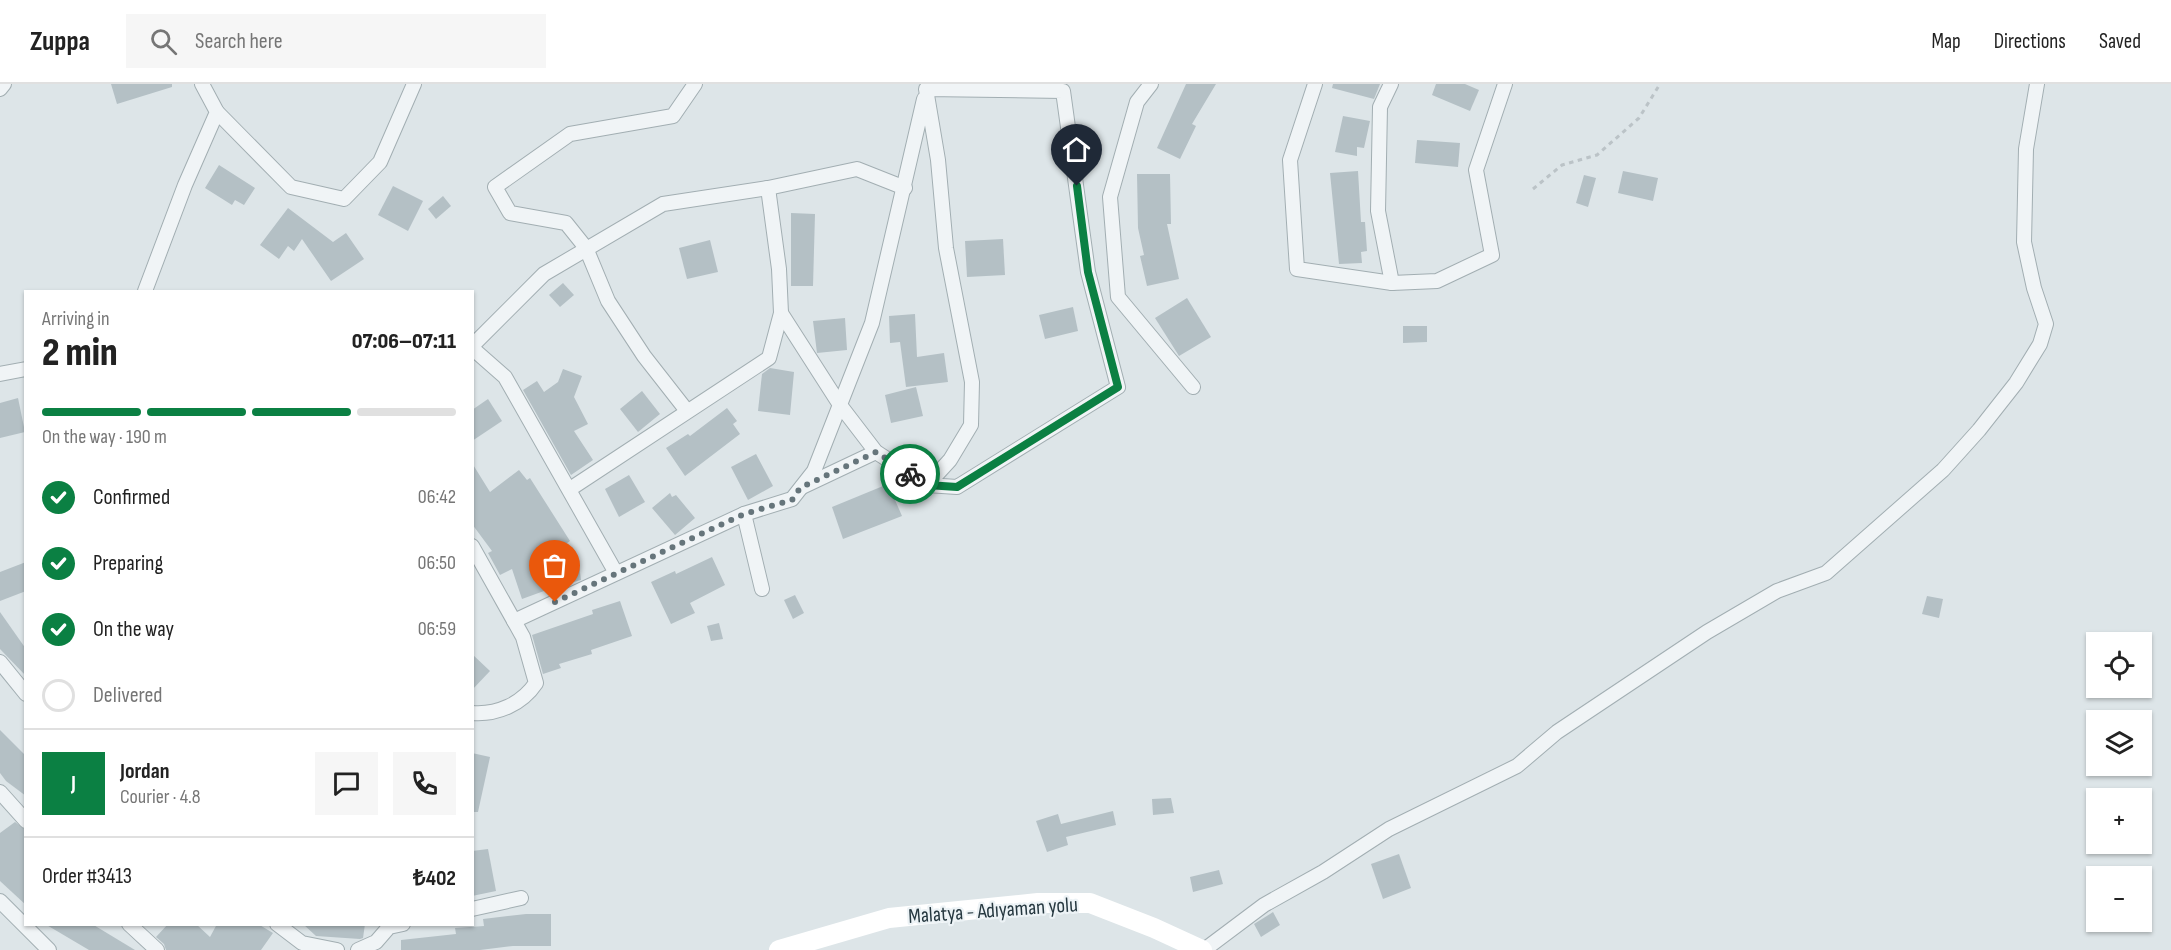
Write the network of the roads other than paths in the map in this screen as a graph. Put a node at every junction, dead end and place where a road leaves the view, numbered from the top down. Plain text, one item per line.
1 (4, 84) edge
2 (202, 84) edge
3 (414, 84) edge
4 (694, 84) edge
5 (1151, 84) edge
6 (1315, 84) edge
7 (1391, 84) edge
8 (1505, 84) edge
9 (2037, 84) edge
10 (927, 86) edge
11 (0, 89) edge
12 (217, 112) junction
13 (768, 188) junction
14 (905, 188) junction
15 (586, 248) junction
16 (1392, 283) junction
17 (145, 290) edge
18 (781, 313) junction
19 (474, 345) edge
20 (474, 349) edge
21 (24, 369) edge
22 (0, 374) edge
23 (1193, 387) dead end
24 (840, 405) junction
25 (687, 411) junction
26 (876, 452) junction
27 (927, 485) junction
28 (800, 488) junction
29 (570, 489) junction
30 (744, 514) junction
31 (474, 550) edge
32 (616, 573) junction
33 (762, 590) dead end
34 (514, 621) junction
35 (0, 664) edge
36 (24, 692) edge
37 (474, 713) edge
38 (0, 792) edge
39 (20, 805) edge
40 (521, 898) dead end
41 (0, 901) edge
42 (474, 909) edge
43 (24, 925) edge
44 (25, 926) edge
45 (131, 926) edge
46 (280, 926) edge
47 (387, 926) edge
48 (49, 950) edge
49 (157, 950) edge
50 (337, 950) edge
51 (358, 950) edge
52 (779, 950) edge
53 (1203, 950) edge

1 - 11 street
2 - 12 street
3 - 12 street
4 - 15 street
5 - 23 street
6 - 16 street
7 - 16 street
8 - 16 street
9 - 53 street
10 - 14 street
10 - 27 street
10 - 27 street
12 - 17 street
13 - 14 street
13 - 15 street
13 - 18 street
14 - 24 street
15 - 19 street
15 - 25 street
18 - 24 street
18 - 25 street
20 - 29 street
21 - 22 street
24 - 26 street
24 - 28 street
25 - 29 street
26 - 27 street
26 - 28 street
28 - 30 street
29 - 32 street
30 - 32 street
30 - 33 street
31 - 34 street
32 - 34 street
34 - 37 street
35 - 36 street
38 - 39 street
40 - 42 street
41 - 43 street
44 - 48 street
45 - 49 street
46 - 50 street
47 - 51 street
52 - 53 main road, Malatya - Adıyaman yolu

